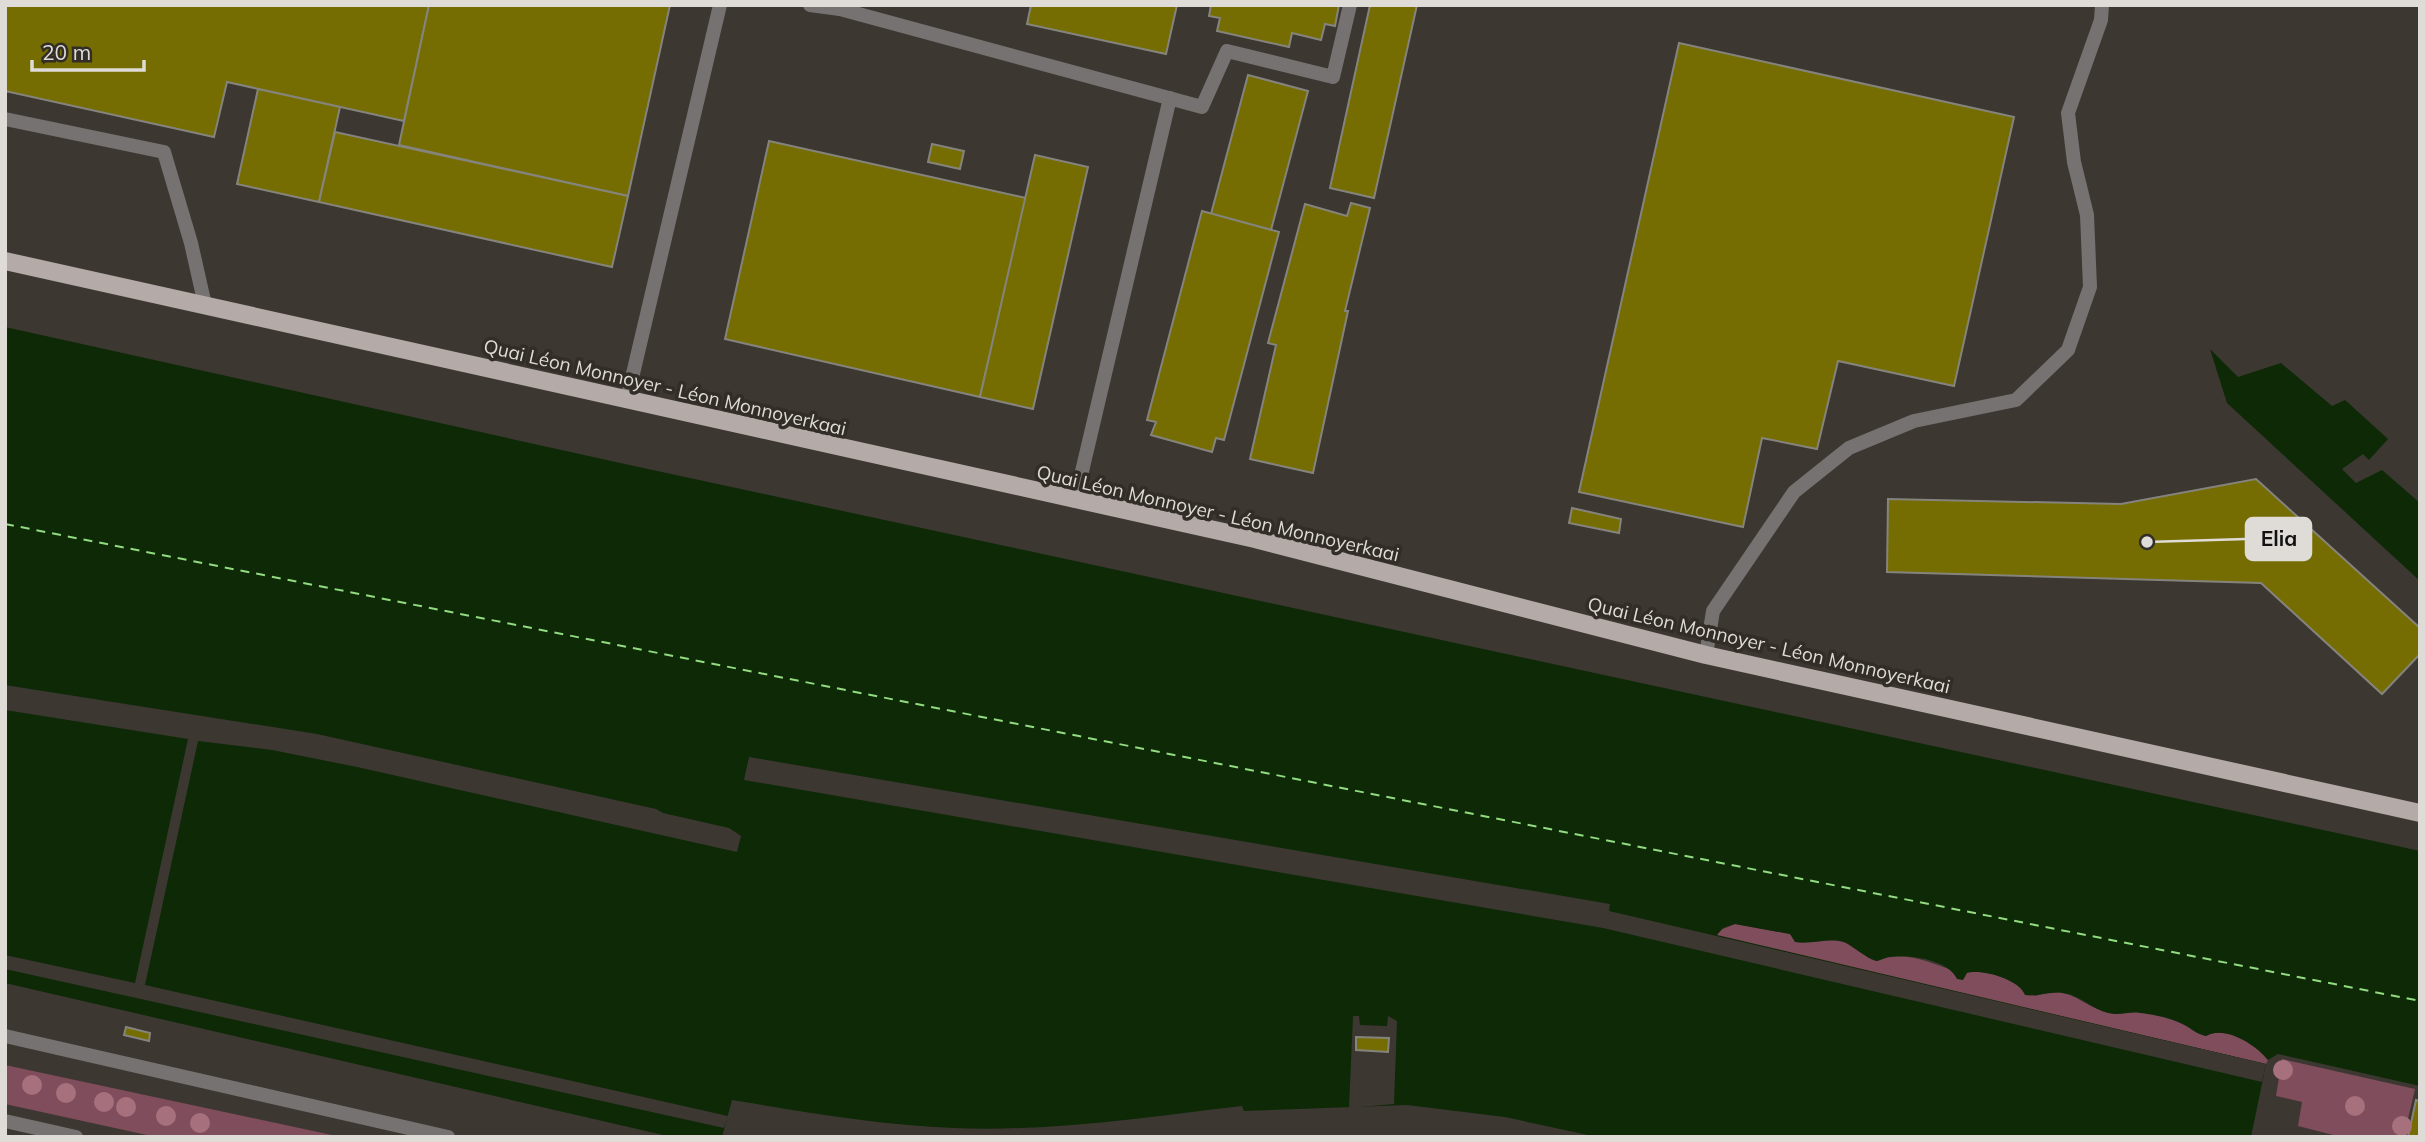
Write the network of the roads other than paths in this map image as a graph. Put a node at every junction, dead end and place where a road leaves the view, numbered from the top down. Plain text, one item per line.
1 (720, 5) edge
2 (810, 5) edge
3 (1350, 5) edge
4 (2102, 5) edge
5 (840, 7) edge
6 (1170, 98) junction
7 (5, 119) edge
8 (5, 261) edge
9 (205, 305) junction
10 (627, 400) junction
11 (1075, 501) junction
12 (1706, 655) junction
13 (2420, 813) edge
14 (5, 1036) edge
15 (5, 1121) edge
16 (76, 1137) edge
17 (448, 1137) edge

1 - 10 lane
2 - 5 lane
3 - 6 lane
4 - 12 lane
5 - 6 lane
6 - 11 lane
7 - 9 lane
8 - 9 main road, Quai Léon Monnoyer - Léon Monnoyerkaai
9 - 10 main road, Quai Léon Monnoyer - Léon Monnoyerkaai
10 - 11 main road, Quai Léon Monnoyer - Léon Monnoyerkaai
11 - 12 main road, Quai Léon Monnoyer - Léon Monnoyerkaai
12 - 13 main road, Quai Léon Monnoyer - Léon Monnoyerkaai
14 - 17 lane
15 - 16 lane

